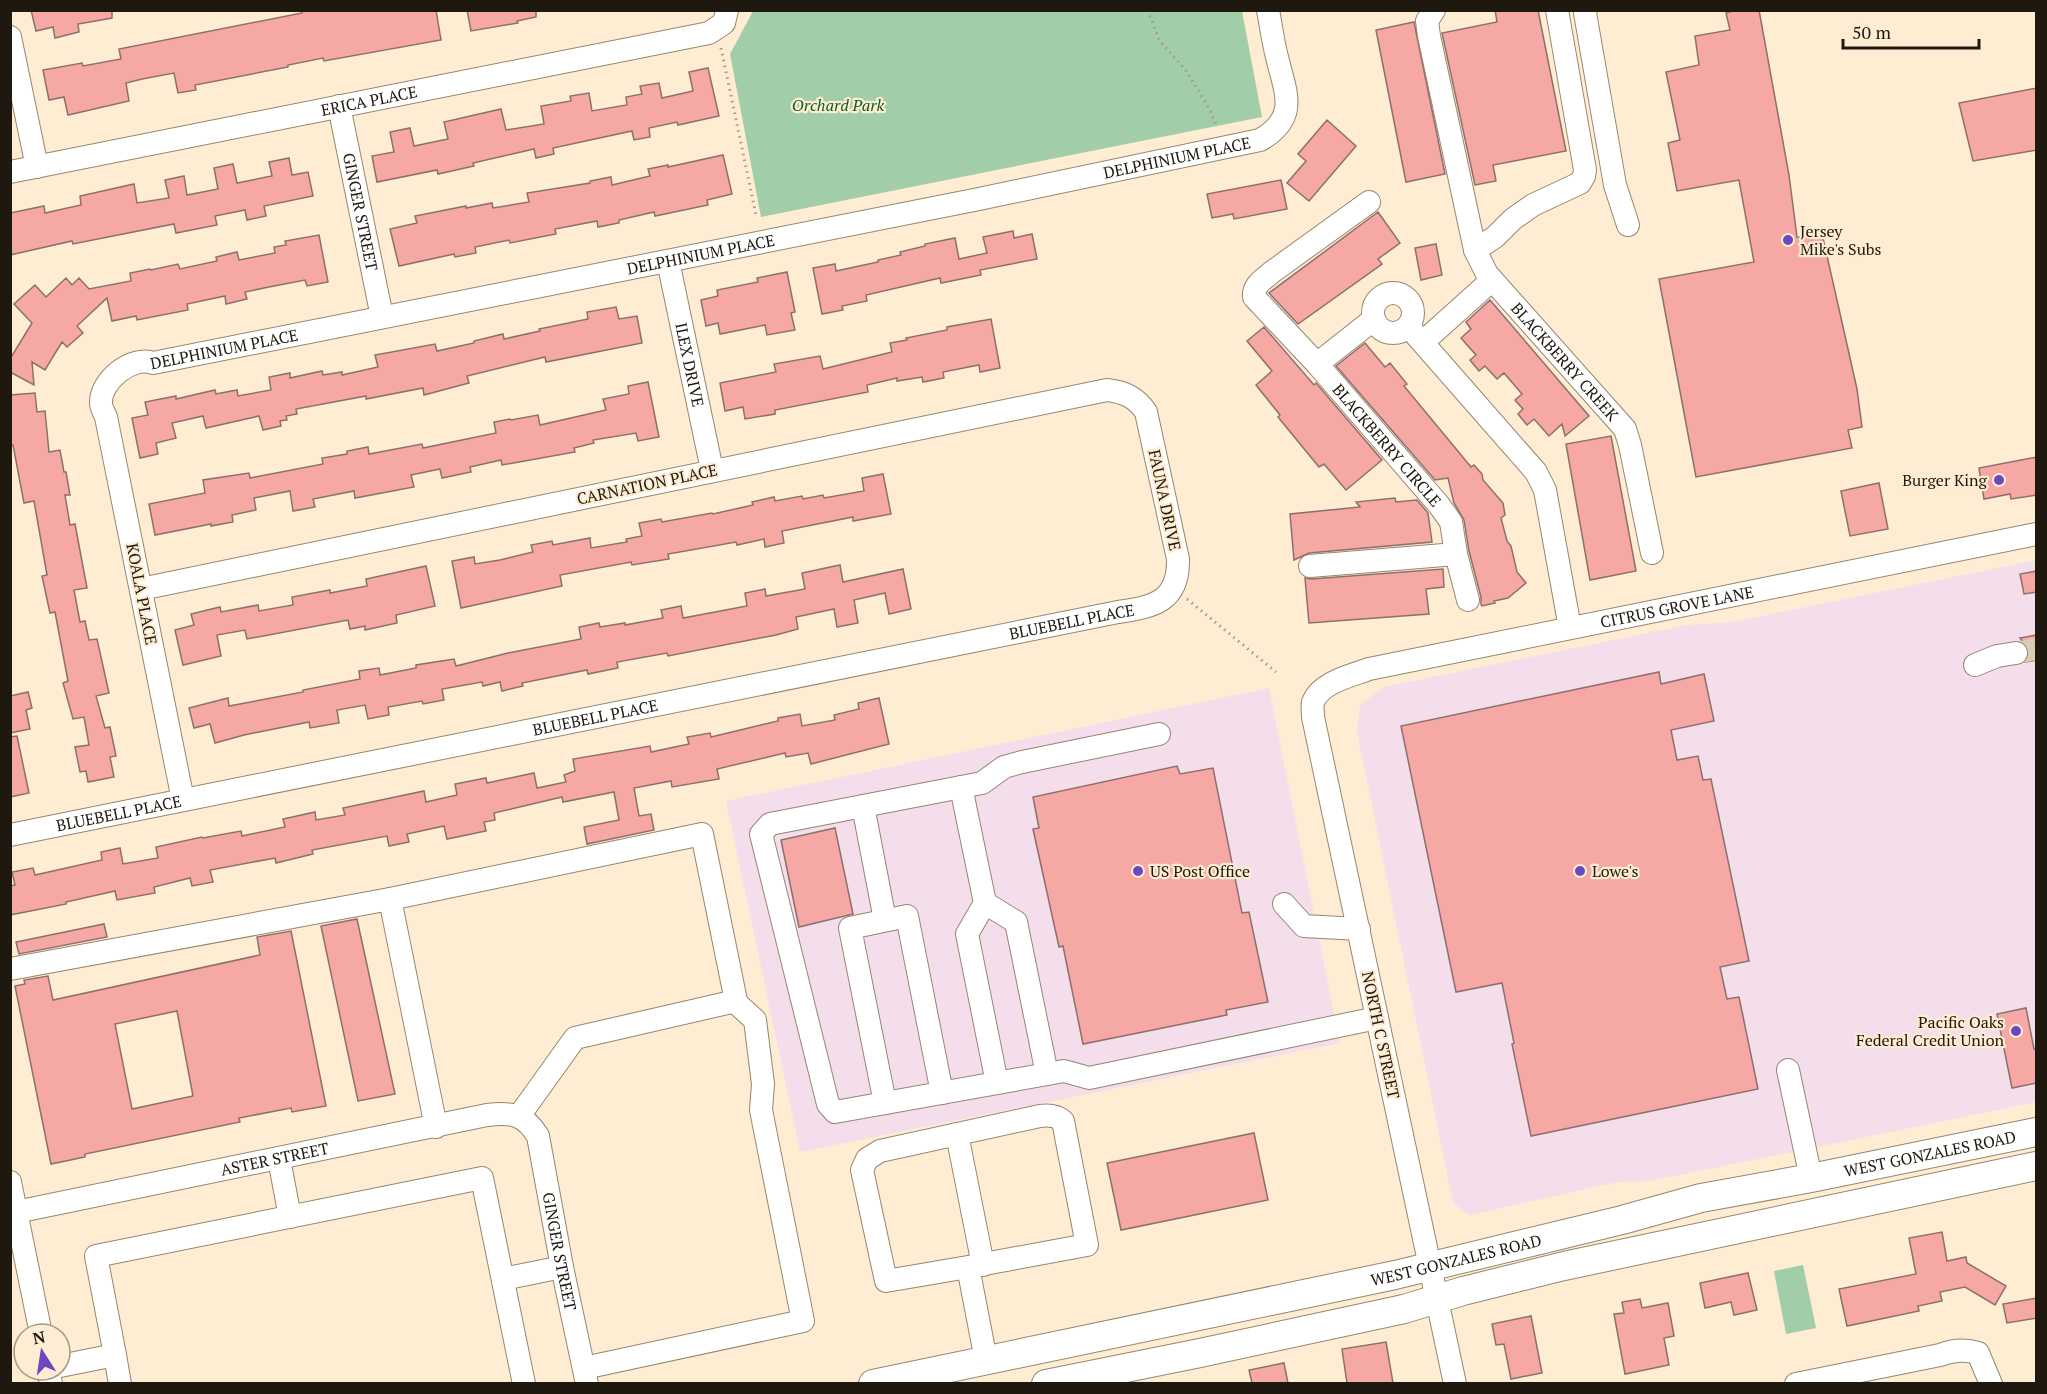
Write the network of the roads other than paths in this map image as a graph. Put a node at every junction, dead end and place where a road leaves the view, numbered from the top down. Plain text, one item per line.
1 (1268, 10) edge
2 (1434, 10) edge
3 (1557, 10) edge
4 (1586, 10) edge
5 (724, 26) edge
6 (10, 37) edge
7 (339, 106) junction
8 (37, 167) junction
9 (10, 172) edge
10 (1369, 202) dead end
11 (1628, 225) dead end
12 (1475, 250) junction
13 (668, 261) junction
14 (1492, 280) junction
15 (382, 317) junction
16 (1374, 320) junction
17 (1416, 334) junction
18 (1317, 364) junction
19 (105, 390) joint
20 (1146, 412) joint
21 (712, 470) junction
22 (2037, 534) edge
23 (1652, 553) dead end
24 (1456, 554) junction
25 (1310, 566) dead end
26 (1172, 587) joint
27 (141, 589) junction
28 (1468, 600) dead end
29 (1570, 628) junction
30 (2016, 653) tunnel mouth
31 (1975, 665) dead end
32 (1323, 689) joint
33 (1159, 734) dead end
34 (972, 785) junction
35 (183, 800) junction
36 (863, 806) junction
37 (10, 835) edge
38 (390, 899) junction
39 (986, 903) junction
40 (1284, 904) dead end
41 (885, 920) junction
42 (1359, 929) junction
43 (10, 969) edge
44 (735, 1002) junction
45 (1377, 1018) junction
46 (1788, 1070) dead end
47 (1047, 1074) junction
48 (997, 1083) junction
49 (942, 1093) junction
50 (885, 1103) junction
51 (524, 1120) junction
52 (436, 1127) junction
53 (2037, 1132) edge
54 (957, 1134) junction
55 (279, 1159) junction
56 (2037, 1167) edge
57 (1810, 1178) junction
58 (10, 1182) edge
59 (16, 1212) junction
60 (1819, 1212) junction
61 (290, 1217) junction
62 (976, 1266) junction
63 (1430, 1266) junction
64 (562, 1267) junction
65 (503, 1279) junction
66 (1436, 1299) junction
67 (39, 1322) edge
68 (115, 1355) junction
69 (986, 1360) junction
70 (72, 1364) edge
71 (585, 1376) edge
72 (120, 1383) edge
73 (524, 1383) edge
74 (873, 1383) edge
75 (1046, 1383) edge
76 (1455, 1383) edge
77 (1796, 1383) edge
78 (1991, 1383) edge

1 - 13 street, DELPHINIUM PLACE
2 - 12 street, BLACKBERRY CREEK
3 - 12 street
4 - 11 street
5 - 7 street, ERICA PLACE
6 - 8 street
7 - 8 street, ERICA PLACE
7 - 15 street, GINGER STREET
8 - 9 street, ERICA PLACE
10 - 18 street
12 - 14 street, BLACKBERRY CREEK
13 - 15 street, DELPHINIUM PLACE
13 - 21 street, ILEX DRIVE
14 - 17 street
14 - 23 street, BLACKBERRY CREEK
15 - 19 street, DELPHINIUM PLACE
16 - 17 street
16 - 17 street
16 - 18 street
17 - 29 street
18 - 24 street, BLACKBERRY CIRCLE
19 - 27 street, KOALA PLACE
20 - 21 street, CARNATION PLACE
20 - 26 street, FAUNA DRIVE
21 - 27 street, CARNATION PLACE
22 - 29 street, CITRUS GROVE LANE
24 - 25 street
24 - 28 street, BLACKBERRY CIRCLE
26 - 35 street, BLUEBELL PLACE
27 - 35 street, KOALA PLACE
29 - 32 street, CITRUS GROVE LANE
30 - 31 street
32 - 42 street, NORTH C STREET
33 - 34 street
34 - 36 street
34 - 39 street
35 - 37 street, BLUEBELL PLACE
36 - 41 street
36 - 50 street
38 - 43 street
38 - 44 street
38 - 52 street
39 - 47 street
39 - 48 street
40 - 42 street
41 - 49 street
41 - 50 street
42 - 45 street, NORTH C STREET
44 - 51 street
44 - 71 street
45 - 47 street
45 - 63 street, NORTH C STREET
46 - 57 street
47 - 48 street
48 - 49 street
49 - 50 street
51 - 52 street, ASTER STREET
51 - 64 street, GINGER STREET
52 - 55 street, ASTER STREET
53 - 57 main road, WEST GONZALES ROAD
54 - 62 street
54 - 62 street
54 - 62 street
55 - 59 street, ASTER STREET
55 - 61 street
56 - 60 main road, WEST GONZALES ROAD
57 - 60 main road
57 - 63 main road, WEST GONZALES ROAD
58 - 59 street
59 - 67 street
60 - 66 main road, WEST GONZALES ROAD
61 - 65 street
61 - 68 street
62 - 69 street
63 - 66 street, NORTH C STREET
63 - 69 main road, WEST GONZALES ROAD
64 - 65 street
64 - 71 street, GINGER STREET
65 - 73 street
66 - 75 main road, WEST GONZALES ROAD
66 - 76 street, NORTH C STREET
68 - 70 street
68 - 72 street
69 - 74 main road, WEST GONZALES ROAD
77 - 78 street

